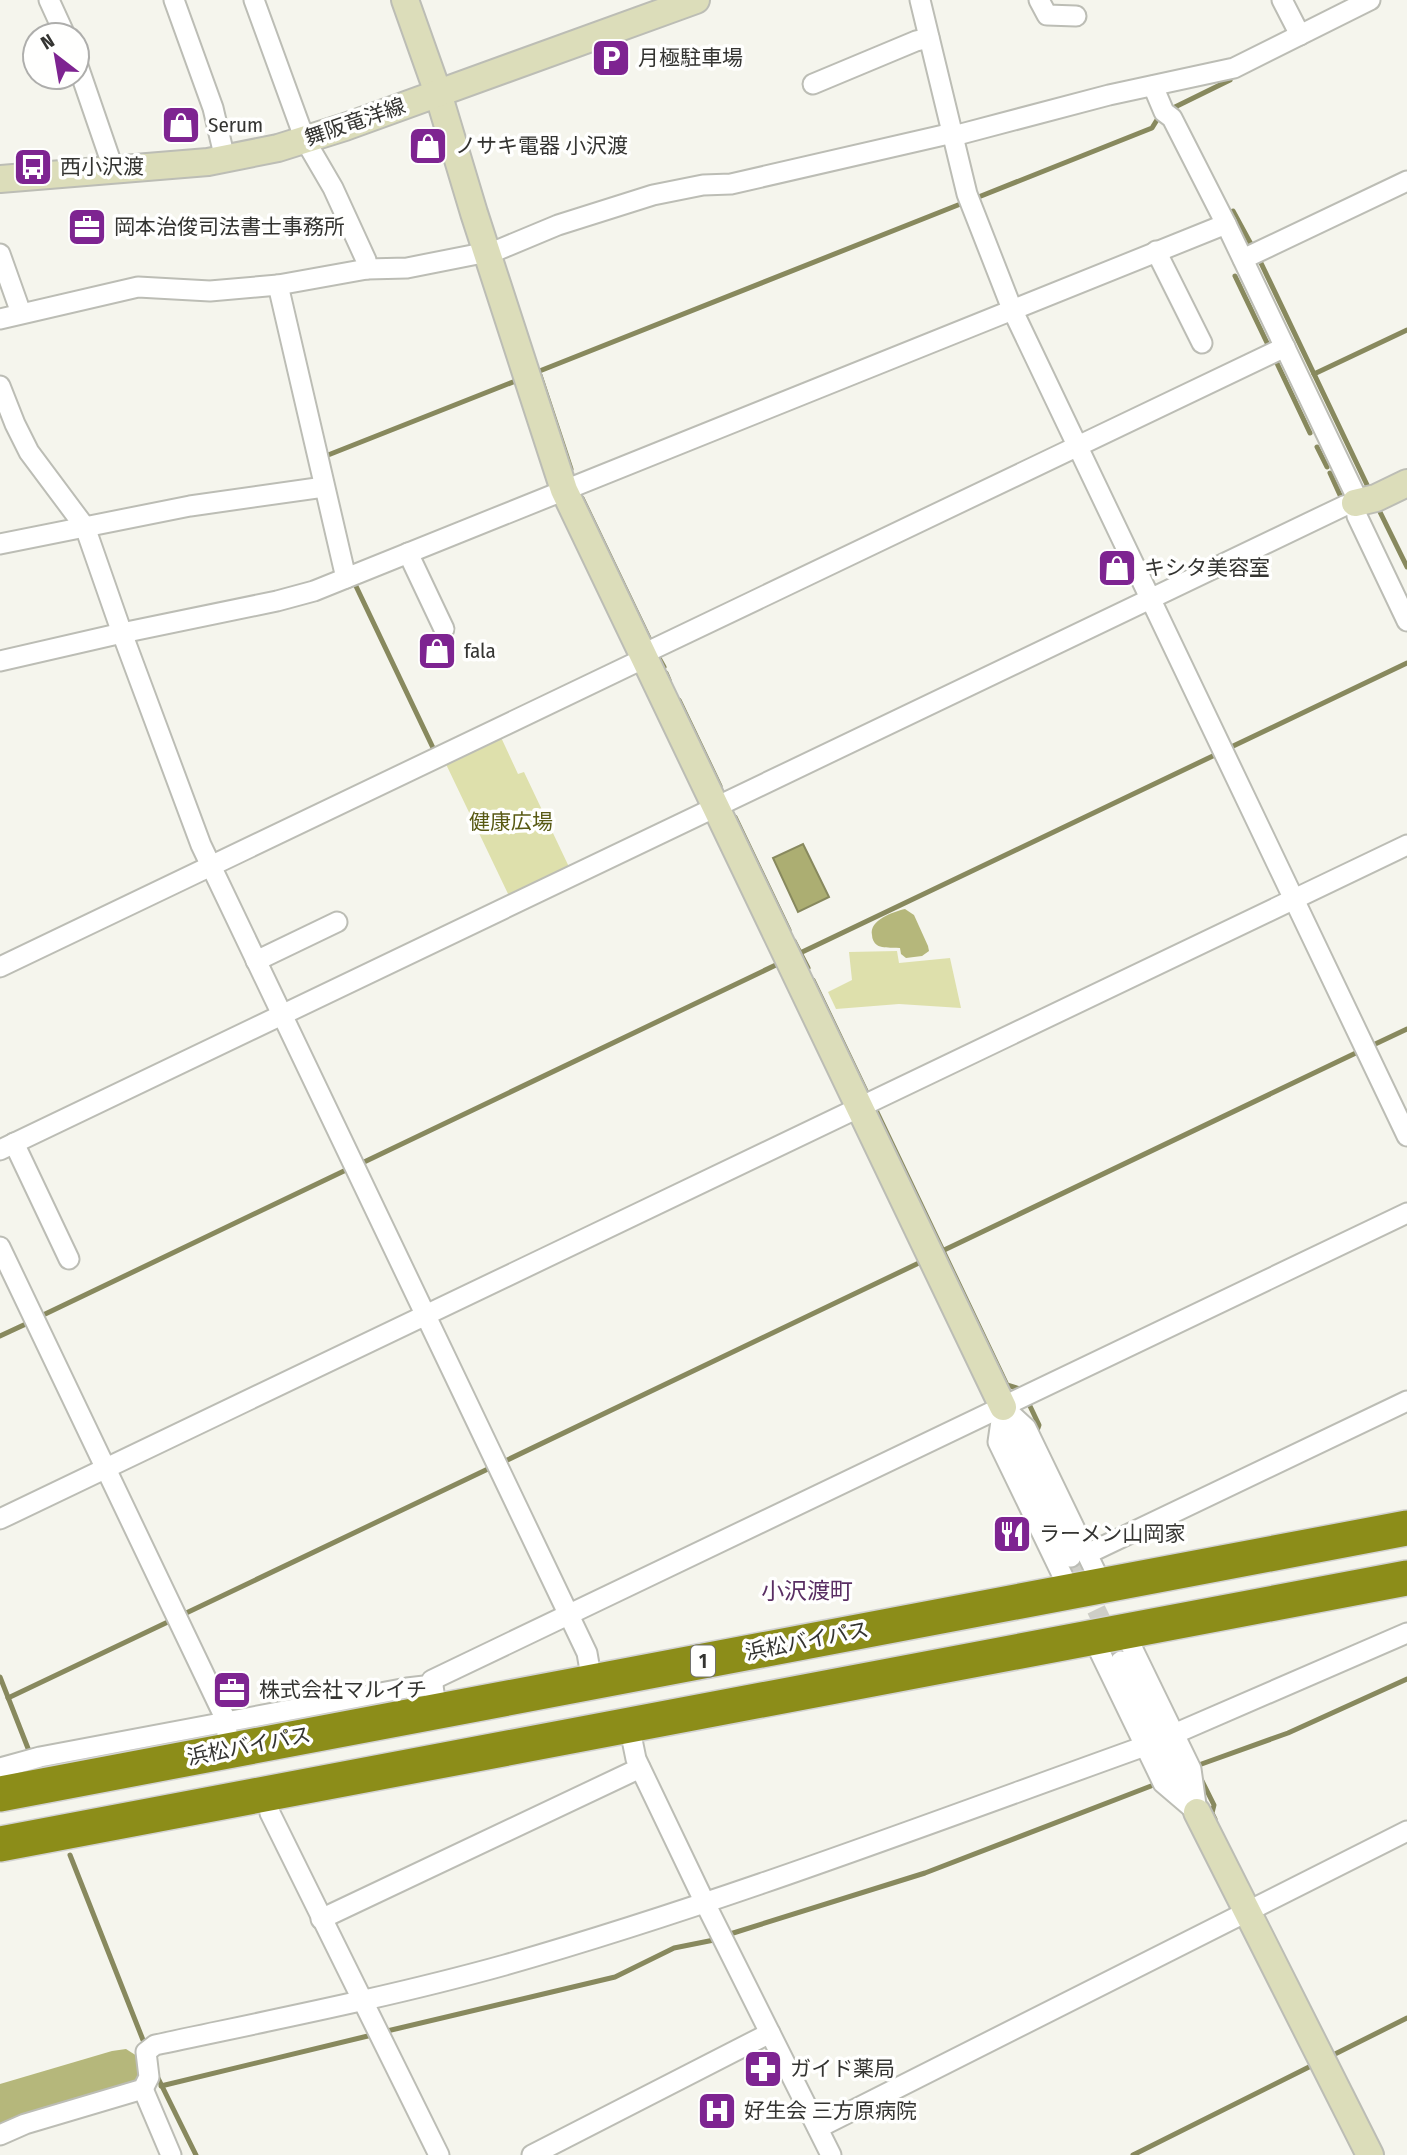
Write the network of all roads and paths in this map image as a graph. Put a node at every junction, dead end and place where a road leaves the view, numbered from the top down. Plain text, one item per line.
1 (49, 0) edge
2 (174, 0) edge
3 (254, 0) edge
4 (405, 0) edge
5 (696, 0) edge
6 (920, 0) edge
7 (1039, 0) edge
8 (1282, 0) edge
9 (1370, 0) edge
10 (1076, 16) dead end
11 (59, 21) edge
12 (1300, 35) junction
13 (929, 38) junction
14 (813, 84) dead end
15 (1153, 86) junction
16 (87, 91) edge
17 (438, 93) junction
18 (953, 134) junction
19 (305, 140) junction
20 (225, 159) junction
21 (110, 170) junction
22 (0, 179) edge
23 (1405, 189) edge
24 (1226, 224) junction
25 (1156, 251) junction
26 (487, 252) junction
27 (0, 254) edge
28 (1243, 259) junction
29 (367, 269) junction
30 (278, 285) junction
31 (1012, 309) junction
32 (21, 313) junction
33 (0, 318) edge
34 (1202, 343) dead end
35 (1285, 347) junction
36 (0, 386) edge
37 (1077, 446) junction
38 (1407, 483) edge
39 (324, 487) junction
40 (564, 490) junction
41 (1355, 503) junction
42 (85, 527) junction
43 (0, 544) edge
44 (408, 553) junction
45 (346, 578) junction
46 (1150, 599) junction
47 (1407, 621) edge
48 (444, 629) dead end
49 (122, 633) junction
50 (644, 656) junction
51 (0, 661) edge
52 (716, 807) junction
53 (1407, 845) edge
54 (211, 866) junction
55 (1294, 899) junction
56 (337, 922) dead end
57 (256, 961) junction
58 (0, 967) edge
59 (282, 1015) junction
60 (860, 1107) junction
61 (1407, 1136) edge
62 (7, 1147) edge
63 (1407, 1213) edge
64 (0, 1247) edge
65 (69, 1259) dead end
66 (425, 1315) junction
67 (1407, 1401) edge
68 (1003, 1407) junction
69 (106, 1468) junction
70 (0, 1519) edge
71 (1407, 1528) edge
72 (1079, 1556) junction
73 (1407, 1578) edge
74 (1086, 1588) junction
75 (568, 1615) junction
76 (1407, 1633) edge
77 (1113, 1643) junction
78 (592, 1682) junction
79 (435, 1698) junction
80 (629, 1725) junction
81 (1174, 1734) junction
82 (228, 1736) junction
83 (1145, 1746) junction
84 (0, 1768) edge
85 (640, 1768) junction
86 (0, 1794) edge
87 (266, 1794) junction
88 (224, 1801) junction
89 (1197, 1812) junction
90 (0, 1827) edge
91 (1407, 1831) edge
92 (0, 1844) edge
93 (705, 1903) junction
94 (1247, 1911) junction
95 (321, 1919) junction
96 (361, 2001) junction
97 (770, 2033) junction
98 (143, 2089) junction
99 (818, 2128) junction
100 (0, 2135) edge
101 (171, 2155) edge
102 (439, 2155) edge
103 (532, 2155) edge
104 (831, 2155) edge
105 (1370, 2155) edge

1 - 11 street
2 - 20 street
3 - 19 street
4 - 17 street
5 - 17 street, 舞阪竜洋線
6 - 13 street
7 - 10 street
8 - 12 street
9 - 12 street
12 - 15 street
13 - 14 street
13 - 18 street
15 - 18 street
15 - 24 street
16 - 21 street
17 - 19 street, 舞阪竜洋線
17 - 26 street
18 - 26 street
18 - 31 street
19 - 20 street, 舞阪竜洋線
19 - 29 street
20 - 21 street, 舞阪竜洋線
21 - 22 street, 舞阪竜洋線
23 - 28 street
24 - 25 street
24 - 28 street
25 - 31 street
25 - 34 street
26 - 29 street
26 - 40 street
27 - 32 street
28 - 35 street
29 - 30 street
30 - 32 street
30 - 39 street
31 - 37 street
31 - 40 street
32 - 33 street
35 - 37 street
35 - 41 street
36 - 42 street
37 - 46 street
37 - 50 street
38 - 41 street
39 - 42 street
39 - 45 street
40 - 44 street
40 - 50 street
41 - 46 street
41 - 47 street
42 - 43 street
42 - 49 street
44 - 45 street
44 - 48 street
45 - 49 street
46 - 52 street
46 - 55 street
49 - 51 street
49 - 54 street
50 - 52 street
50 - 54 street
52 - 59 street
52 - 60 street
53 - 55 street
54 - 57 street
54 - 58 street
55 - 60 street
55 - 61 street
56 - 57 street
57 - 59 street
59 - 62 street
59 - 66 street
60 - 66 street
60 - 68 street
62 - 65 street
63 - 68 street
64 - 69 street
66 - 69 street
66 - 75 street
67 - 72 street
68 - 72 street
68 - 74 street
68 - 75 street
69 - 70 street
69 - 82 street
71 - 74 highway, 浜松バイパス / 1
72 - 74 street
73 - 77 highway
74 - 78 highway, 浜松バイパス / 1
75 - 78 street
75 - 79 street
76 - 81 street
77 - 80 highway
77 - 81 street
77 - 83 street
77 - 89 street
78 - 79 highway, 浜松バイパス / 1
79 - 82 highway, 浜松バイパス / 1
80 - 85 street
80 - 87 highway
81 - 89 street
82 - 84 street
82 - 86 highway, 浜松バイパス / 1
83 - 89 street
83 - 93 street
85 - 93 street
85 - 95 street
87 - 88 highway
87 - 95 street
88 - 90 highway
88 - 92 highway
89 - 94 street
91 - 94 street
93 - 96 street
93 - 97 street
94 - 99 street
94 - 105 street
95 - 96 street
96 - 98 street
96 - 102 street
97 - 99 street
97 - 103 street
98 - 100 street
98 - 101 street
99 - 104 street

